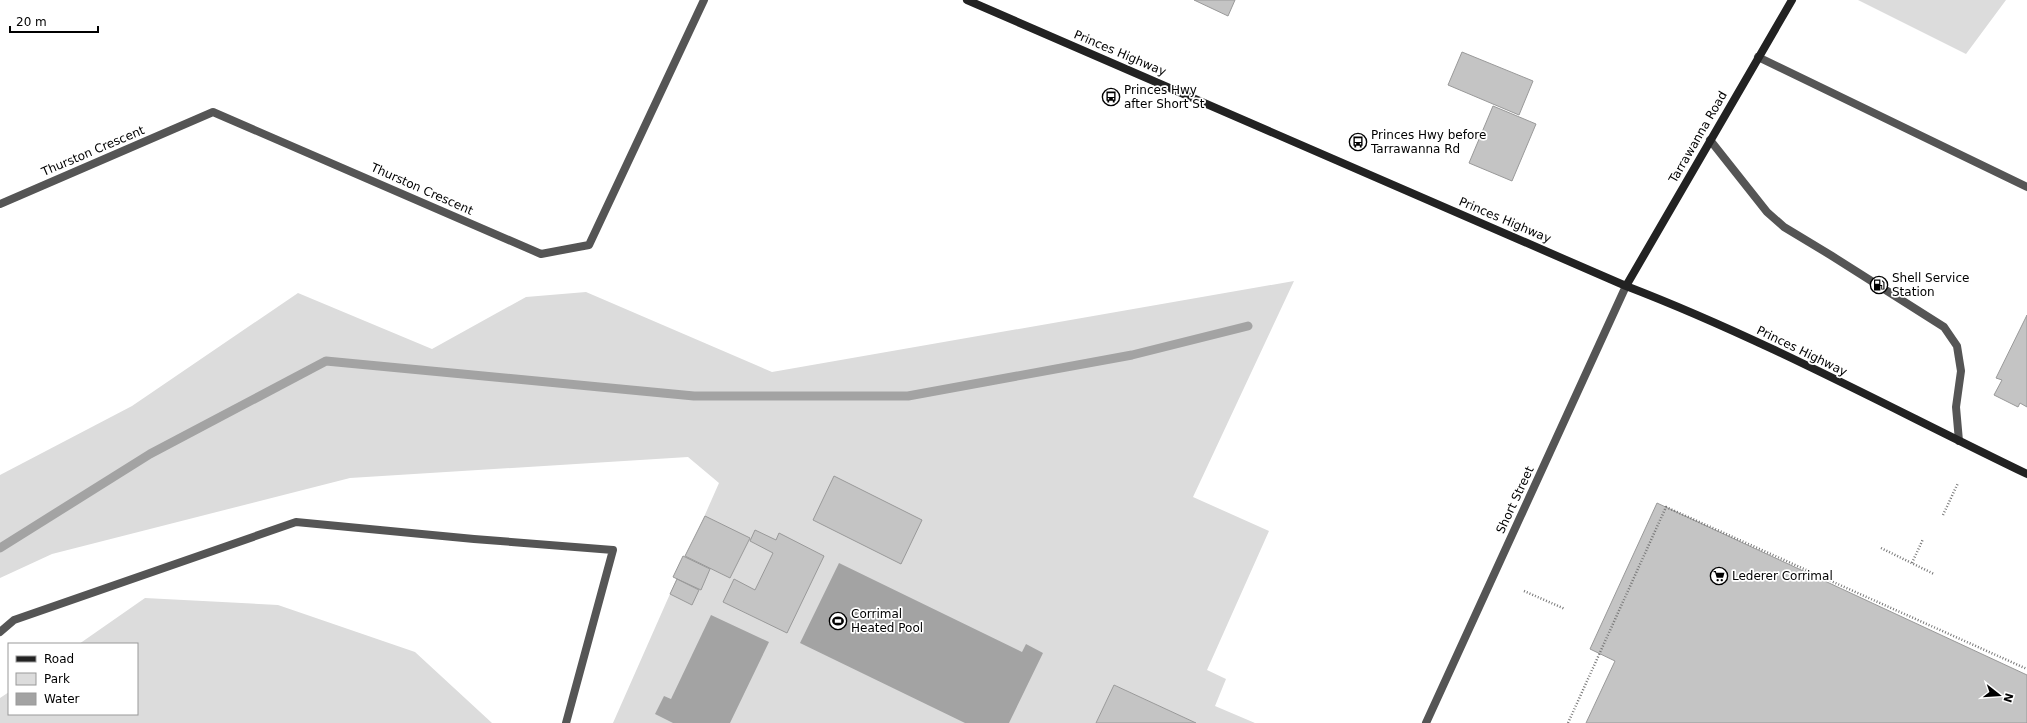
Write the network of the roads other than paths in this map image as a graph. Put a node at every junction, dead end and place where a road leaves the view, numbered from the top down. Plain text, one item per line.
1 (704, 0) edge
2 (968, 0) edge
3 (1792, 0) edge
4 (1758, 57) junction
5 (1710, 140) junction
6 (2027, 187) edge
7 (0, 204) edge
8 (1626, 286) junction
9 (1959, 441) junction
10 (2027, 474) edge
11 (0, 632) edge
12 (566, 723) edge
13 (1426, 723) edge

1 - 7 street, Thurston Crescent
2 - 8 main road, Princes Highway
3 - 4 main road, Tarrawanna Road
4 - 5 main road, Tarrawanna Road
4 - 6 street
5 - 8 main road, Tarrawanna Road
5 - 9 street
8 - 9 main road, Princes Highway
8 - 13 street, Short Street
9 - 10 main road, Princes Highway
11 - 12 street

